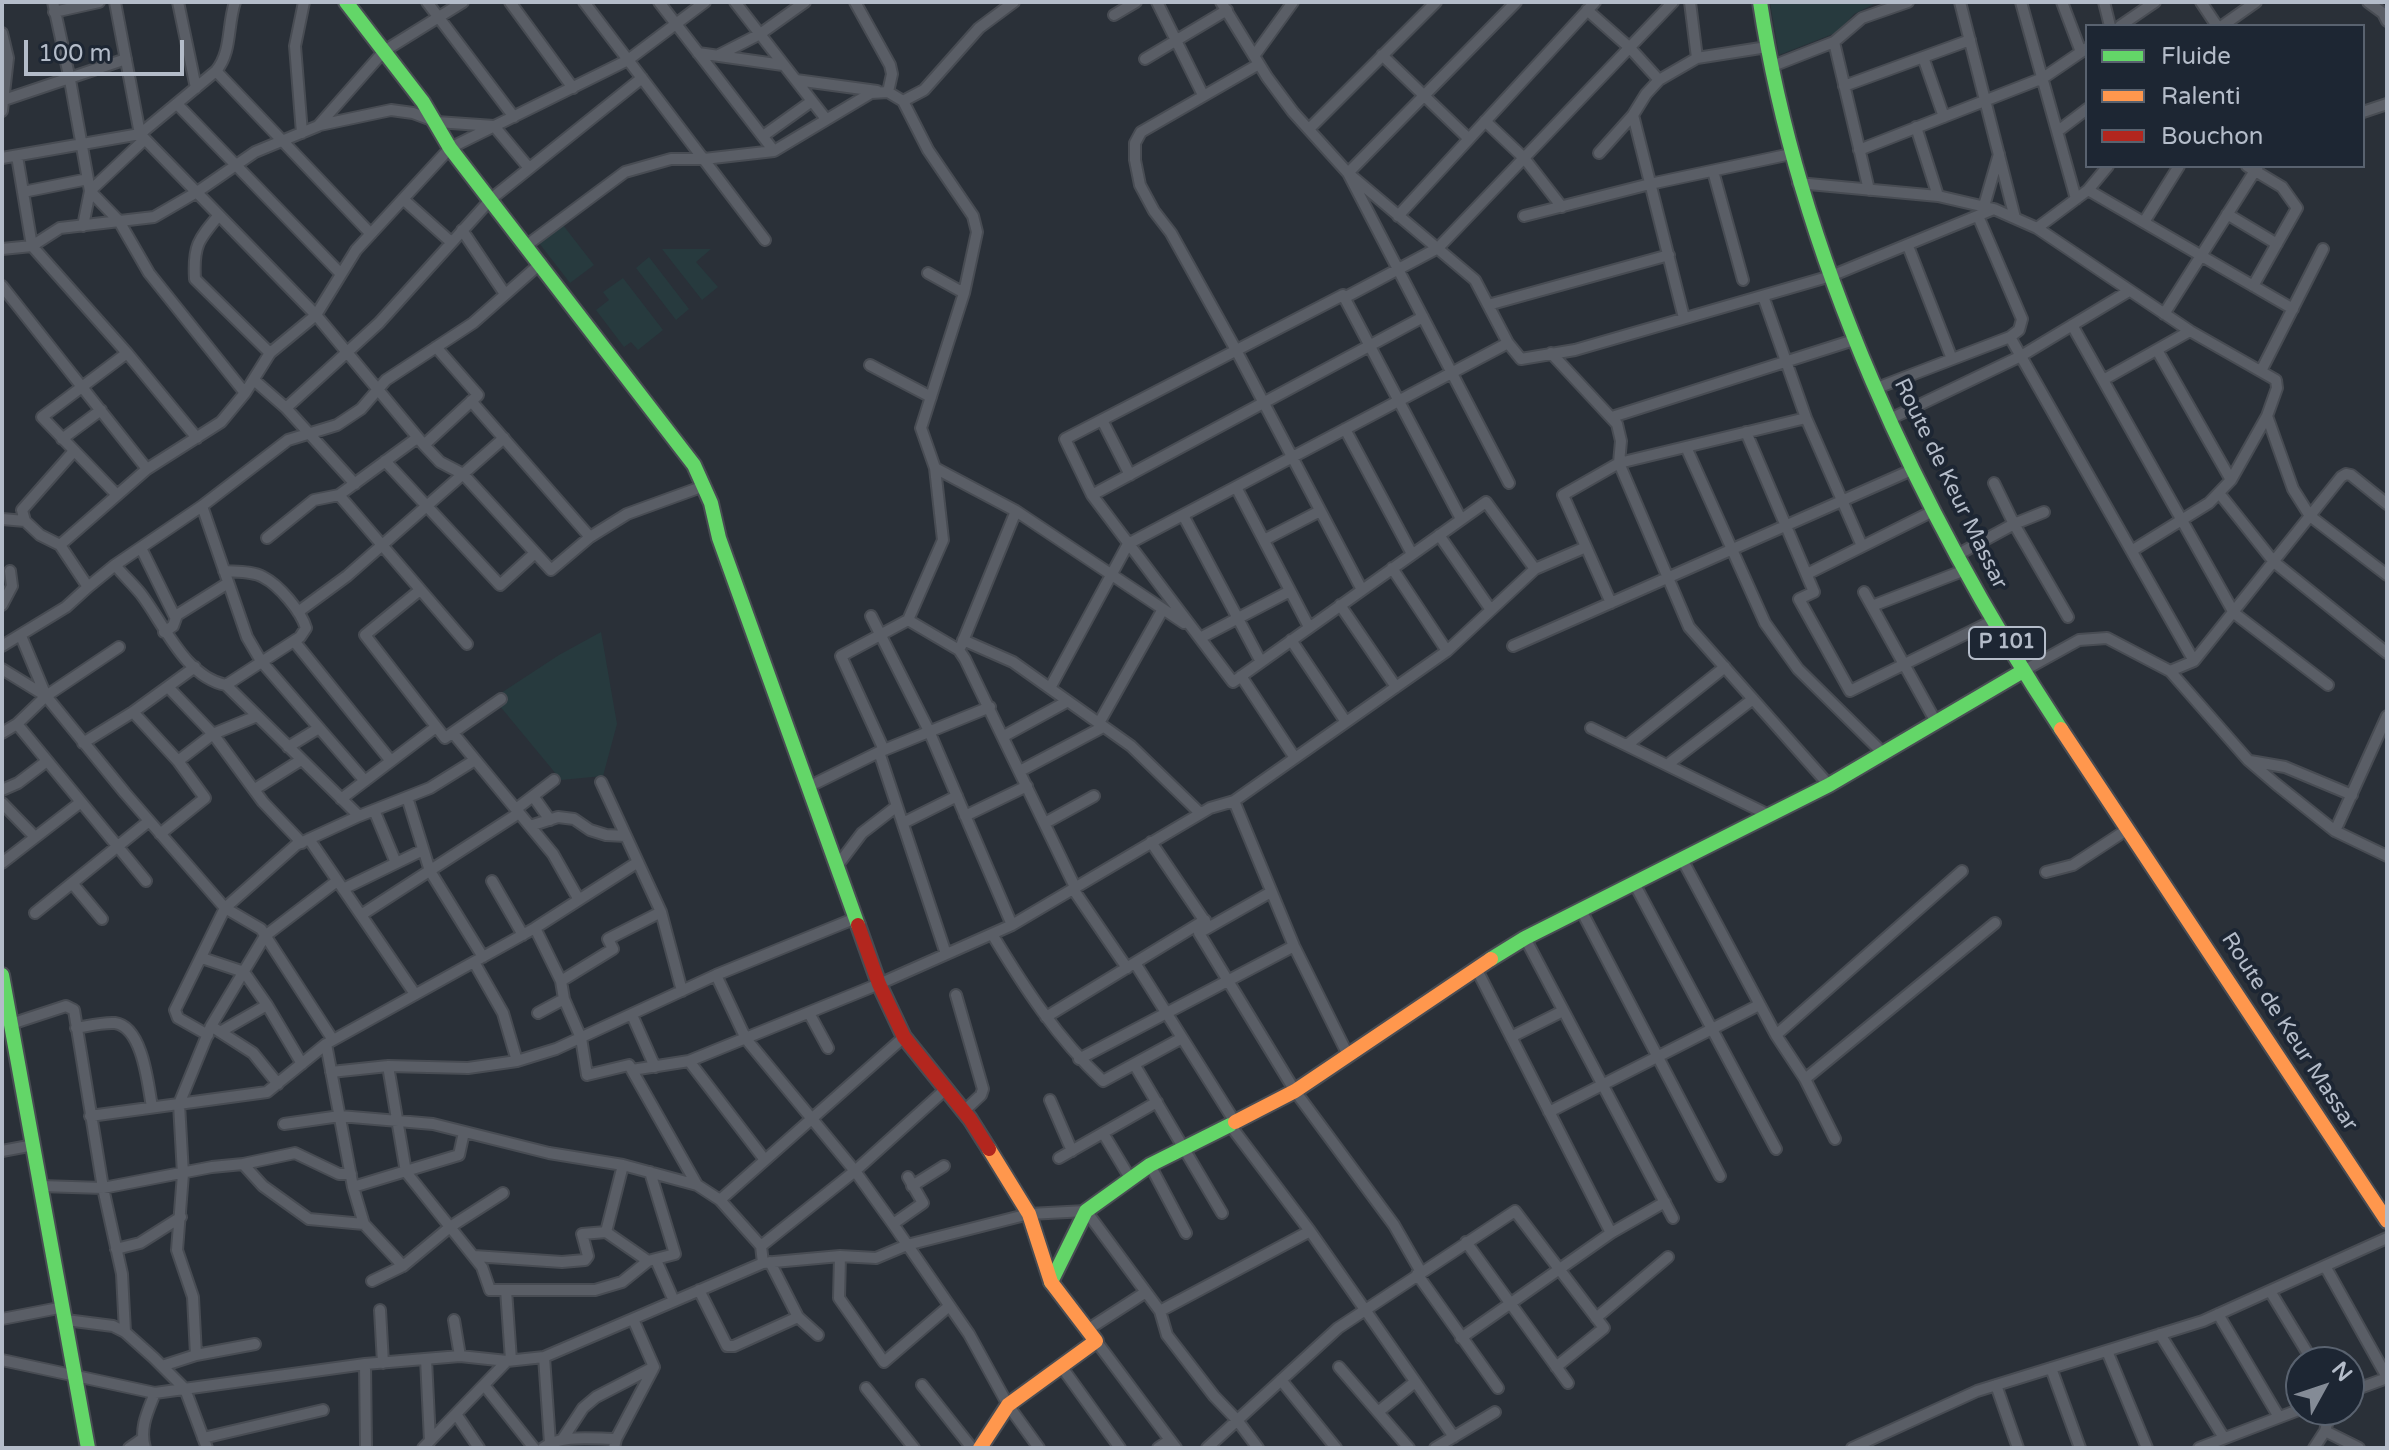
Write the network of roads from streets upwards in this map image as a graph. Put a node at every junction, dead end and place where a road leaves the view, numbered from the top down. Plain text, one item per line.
1 (99, 2) edge
2 (115, 2) edge
3 (178, 2) edge
4 (235, 2) edge
5 (304, 2) edge
6 (346, 2) edge
7 (427, 2) edge
8 (463, 2) edge
9 (510, 2) edge
10 (584, 2) edge
11 (659, 2) edge
12 (705, 2) edge
13 (735, 2) edge
14 (805, 2) edge
15 (855, 2) edge
16 (1014, 2) edge
17 (1136, 2) edge
18 (1157, 2) edge
19 (1293, 2) edge
20 (1436, 2) edge
21 (1516, 2) edge
22 (1673, 2) edge
23 (1690, 2) edge
24 (1760, 2) edge
25 (1908, 2) edge
26 (1960, 2) edge
27 (2021, 2) edge
28 (2062, 2) edge
29 (2104, 2) edge
30 (2155, 2) edge
31 (2201, 2) edge
32 (2256, 2) edge
33 (2368, 2) edge
34 (1225, 5) edge
35 (1591, 6) edge
36 (54, 7) edge
37 (1114, 15) dead end
38 (439, 17) junction
39 (2387, 21) edge
40 (2110, 24) edge
41 (2123, 24) edge
42 (2218, 24) edge
43 (2223, 24) edge
44 (676, 25) junction
45 (2, 33) edge
46 (760, 34) junction
47 (1177, 40) junction
48 (1970, 40) junction
49 (1834, 42) junction
50 (1767, 47) junction
51 (1630, 48) junction
52 (2084, 50) edge
53 (384, 51) junction
54 (698, 53) junction
55 (719, 55) junction
56 (1382, 55) junction
57 (1923, 57) junction
58 (1697, 58) junction
59 (126, 59) junction
60 (1145, 59) dead end
61 (628, 60) junction
62 (1256, 60) junction
63 (783, 65) junction
64 (1770, 67) junction
65 (216, 71) junction
66 (642, 78) junction
67 (2043, 78) junction
68 (70, 80) junction
69 (796, 80) junction
70 (1659, 80) junction
71 (1844, 86) junction
72 (196, 88) junction
73 (573, 88) junction
74 (883, 92) junction
75 (1203, 95) junction
76 (1424, 96) junction
77 (1986, 100) junction
78 (812, 101) junction
79 (903, 101) junction
80 (177, 104) junction
81 (2387, 104) edge
82 (3, 105) edge
83 (2085, 111) edge
84 (2365, 111) edge
85 (1633, 115) junction
86 (514, 117) junction
87 (1944, 117) junction
88 (826, 119) junction
89 (1485, 121) junction
90 (437, 122) junction
91 (318, 126) junction
92 (494, 126) junction
93 (1916, 127) junction
94 (1309, 129) junction
95 (2058, 131) junction
96 (302, 133) junction
97 (143, 136) junction
98 (763, 136) junction
99 (1469, 139) junction
100 (283, 140) junction
101 (83, 144) junction
102 (450, 148) junction
103 (1859, 150) junction
104 (774, 151) junction
105 (1599, 153) dead end
106 (1791, 154) junction
107 (1999, 154) junction
108 (17, 156) junction
109 (2, 158) edge
110 (1524, 158) junction
111 (704, 159) junction
112 (236, 165) junction
113 (529, 168) junction
114 (2106, 168) edge
115 (2178, 168) edge
116 (2253, 168) edge
117 (1713, 171) junction
118 (1348, 173) junction
119 (88, 179) junction
120 (1798, 183) junction
121 (1650, 184) junction
122 (1869, 190) junction
123 (2088, 190) junction
124 (90, 191) junction
125 (23, 192) junction
126 (197, 192) junction
127 (1938, 196) junction
128 (403, 199) junction
129 (491, 199) junction
130 (2076, 199) junction
131 (1562, 207) junction
132 (1985, 210) junction
133 (2227, 214) junction
134 (219, 215) junction
135 (1398, 216) junction
136 (1524, 216) dead end
137 (2015, 218) junction
138 (119, 221) junction
139 (2144, 222) junction
140 (83, 226) junction
141 (2037, 228) junction
142 (462, 230) junction
143 (371, 234) junction
144 (765, 240) dead end
145 (451, 242) junction
146 (2277, 244) junction
147 (527, 245) junction
148 (32, 246) junction
149 (1908, 246) junction
150 (1438, 248) junction
151 (2, 249) edge
152 (2323, 249) dead end
153 (1669, 255) junction
154 (2201, 256) junction
155 (541, 263) junction
156 (1398, 269) junction
157 (928, 273) dead end
158 (341, 274) junction
159 (1831, 276) junction
160 (1743, 280) dead end
161 (2, 286) edge
162 (2253, 286) junction
163 (2129, 291) junction
164 (964, 293) junction
165 (505, 294) junction
166 (1763, 296) junction
167 (1344, 298) junction
168 (1488, 305) junction
169 (2293, 309) junction
170 (2164, 314) junction
171 (316, 315) junction
172 (1423, 317) junction
173 (1684, 318) junction
174 (2072, 325) junction
175 (2190, 331) junction
176 (2010, 337) junction
177 (1857, 339) junction
178 (1508, 343) junction
179 (1369, 345) junction
180 (436, 347) junction
181 (1236, 350) junction
182 (2157, 350) junction
183 (348, 352) junction
184 (127, 353) junction
185 (270, 353) junction
186 (1551, 353) junction
187 (2021, 356) junction
188 (1952, 359) junction
189 (1786, 362) junction
190 (870, 365) dead end
191 (2261, 371) junction
192 (1452, 373) junction
193 (254, 380) junction
194 (2103, 380) junction
195 (82, 386) junction
196 (1877, 388) junction
197 (380, 389) junction
198 (245, 393) junction
199 (931, 397) junction
200 (471, 401) junction
201 (1399, 401) junction
202 (1263, 403) junction
203 (286, 408) junction
204 (101, 410) junction
205 (2267, 416) junction
206 (1612, 417) junction
207 (1806, 418) junction
208 (1890, 419) junction
209 (1102, 420) junction
210 (1345, 429) junction
211 (1746, 432) junction
212 (309, 435) junction
213 (197, 438) junction
214 (504, 438) junction
215 (62, 439) junction
216 (421, 441) junction
217 (1686, 447) junction
218 (74, 451) junction
219 (1292, 457) junction
220 (385, 461) junction
221 (1619, 463) junction
222 (935, 468) junction
223 (147, 469) junction
224 (1914, 469) junction
225 (463, 474) junction
226 (1130, 475) junction
227 (2231, 480) junction
228 (1509, 483) dead end
229 (1994, 483) dead end
230 (355, 484) junction
231 (704, 486) junction
232 (1236, 487) junction
233 (2219, 493) junction
234 (117, 495) junction
235 (339, 495) junction
236 (1092, 495) junction
237 (1842, 500) junction
238 (428, 504) junction
239 (2387, 504) edge
240 (202, 506) junction
241 (1935, 510) junction
242 (1016, 511) junction
243 (1320, 511) junction
244 (2044, 512) dead end
245 (1183, 515) junction
246 (2310, 516) junction
247 (2, 519) edge
248 (1461, 519) junction
249 (25, 521) junction
250 (2183, 521) junction
251 (2014, 524) junction
252 (1786, 525) junction
253 (1439, 535) junction
254 (590, 537) junction
255 (267, 538) dead end
256 (1264, 540) junction
257 (1128, 544) junction
258 (60, 545) junction
259 (382, 545) junction
260 (1862, 546) junction
261 (1586, 547) junction
262 (141, 548) junction
263 (1732, 549) junction
264 (2133, 550) junction
265 (535, 553) junction
266 (1412, 554) junction
267 (1957, 555) junction
268 (2274, 562) junction
269 (115, 565) junction
270 (1392, 568) junction
271 (1535, 569) junction
272 (1965, 570) junction
273 (10, 571) dead end
274 (224, 571) junction
275 (1807, 574) junction
276 (1112, 575) junction
277 (2387, 575) edge
278 (1668, 577) junction
279 (228, 583) junction
280 (88, 587) junction
281 (420, 590) junction
282 (1362, 590) junction
283 (1290, 591) junction
284 (1864, 592) dead end
285 (1611, 603) junction
286 (2, 605) edge
287 (1340, 605) junction
288 (1872, 606) junction
289 (1163, 609) junction
290 (1491, 610) junction
291 (298, 612) junction
292 (2234, 613) junction
293 (871, 616) dead end
294 (175, 617) junction
295 (2068, 617) dead end
296 (1238, 618) junction
297 (908, 620) junction
298 (1994, 620) junction
299 (1309, 627) junction
300 (164, 632) junction
301 (1196, 634) junction
302 (881, 635) junction
303 (21, 636) junction
304 (1291, 640) junction
305 (5, 641) edge
306 (294, 641) junction
307 (467, 644) dead end
308 (961, 645) junction
309 (1513, 646) dead end
310 (119, 647) dead end
311 (1447, 651) junction
312 (2387, 653) edge
313 (261, 661) junction
314 (2194, 661) junction
315 (1261, 662) junction
316 (1904, 665) junction
317 (195, 667) junction
318 (1725, 667) junction
319 (2, 669) edge
320 (2023, 671) junction
321 (2170, 671) junction
322 (1241, 676) junction
323 (226, 685) junction
324 (2328, 685) dead end
325 (168, 687) junction
326 (1396, 687) junction
327 (1050, 688) junction
328 (46, 696) junction
329 (501, 699) dead end
330 (1753, 699) junction
331 (1068, 701) junction
332 (990, 707) junction
333 (133, 712) junction
334 (257, 716) junction
335 (2387, 716) edge
336 (1346, 722) junction
337 (1936, 722) junction
338 (17, 724) junction
339 (1101, 725) junction
340 (436, 727) junction
341 (319, 728) junction
342 (1591, 728) dead end
343 (929, 731) junction
344 (2, 733) edge
345 (453, 733) junction
346 (213, 734) junction
347 (1004, 736) junction
348 (83, 743) junction
349 (1627, 745) junction
350 (288, 747) junction
351 (882, 751) junction
352 (1883, 753) junction
353 (1295, 758) junction
354 (301, 760) junction
355 (475, 760) junction
356 (2248, 760) junction
357 (47, 761) junction
358 (178, 761) junction
359 (391, 761) junction
360 (1667, 765) junction
361 (1020, 771) junction
362 (554, 780) dead end
363 (365, 781) junction
364 (601, 782) dead end
365 (1829, 785) junction
366 (1027, 786) junction
367 (808, 787) junction
368 (255, 789) junction
369 (2, 790) edge
370 (2352, 795) junction
371 (533, 796) junction
372 (957, 796) junction
373 (1094, 796) dead end
374 (407, 797) junction
375 (341, 799) junction
376 (1234, 801) junction
377 (81, 802) junction
378 (2, 803) edge
379 (897, 806) junction
380 (374, 810) junction
381 (517, 811) junction
382 (1200, 813) junction
383 (1769, 815) junction
384 (359, 816) junction
385 (965, 816) junction
386 (550, 820) junction
387 (149, 821) junction
388 (903, 823) junction
389 (1045, 823) junction
390 (530, 826) junction
391 (2128, 829) junction
392 (2335, 831) junction
393 (160, 834) junction
394 (626, 836) junction
395 (35, 837) junction
396 (305, 841) junction
397 (1151, 842) junction
398 (118, 847) junction
399 (423, 850) junction
400 (2387, 856) edge
401 (1682, 859) junction
402 (638, 862) junction
403 (2, 863) edge
404 (396, 863) junction
405 (837, 866) junction
406 (430, 871) junction
407 (1962, 871) dead end
408 (2046, 872) dead end
409 (146, 881) dead end
410 (492, 881) dead end
411 (72, 883) junction
412 (1634, 883) junction
413 (340, 885) junction
414 (1074, 888) junction
415 (1271, 892) junction
416 (579, 900) junction
417 (225, 908) junction
418 (1581, 910) junction
419 (661, 912) junction
420 (35, 913) dead end
421 (361, 915) junction
422 (856, 918) junction
423 (102, 919) dead end
424 (1995, 923) dead end
425 (1207, 924) junction
426 (1012, 925) junction
427 (535, 928) junction
428 (992, 934) junction
429 (523, 935) junction
430 (265, 936) junction
431 (1525, 938) junction
432 (1294, 946) junction
433 (946, 954) junction
434 (202, 958) junction
435 (478, 959) junction
436 (1131, 965) junction
437 (1476, 968) junction
438 (244, 972) junction
439 (2, 975) edge
440 (716, 975) junction
441 (561, 981) junction
442 (1227, 982) junction
443 (879, 984) junction
444 (682, 991) junction
445 (415, 994) junction
446 (956, 995) dead end
447 (564, 999) junction
448 (267, 1005) junction
449 (1759, 1005) junction
450 (5, 1006) edge
451 (1563, 1011) junction
452 (538, 1013) dead end
453 (809, 1013) junction
454 (1167, 1013) junction
455 (632, 1015) junction
456 (1046, 1017) junction
457 (11, 1024) junction
458 (76, 1028) junction
459 (1712, 1029) junction
460 (213, 1031) junction
461 (1776, 1035) junction
462 (904, 1037) junction
463 (1511, 1037) junction
464 (581, 1038) junction
465 (1182, 1038) junction
466 (746, 1039) junction
467 (330, 1042) junction
468 (828, 1048) dead end
469 (1348, 1055) junction
470 (1658, 1057) junction
471 (1079, 1059) junction
472 (517, 1061) junction
473 (689, 1061) junction
474 (302, 1064) junction
475 (1134, 1064) junction
476 (388, 1066) junction
477 (655, 1067) junction
478 (632, 1070) junction
479 (331, 1072) junction
480 (1805, 1079) junction
481 (278, 1084) junction
482 (1603, 1085) junction
483 (947, 1088) junction
484 (1295, 1091) junction
485 (1050, 1100) dead end
486 (1157, 1102) junction
487 (179, 1104) junction
488 (152, 1107) junction
489 (964, 1111) junction
490 (1549, 1112) junction
491 (90, 1116) junction
492 (340, 1116) junction
493 (812, 1119) junction
494 (397, 1121) junction
495 (284, 1124) dead end
496 (1232, 1124) junction
497 (464, 1132) junction
498 (1103, 1133) junction
499 (1835, 1139) dead end
500 (34, 1145) junction
501 (1185, 1149) junction
502 (1776, 1149) dead end
503 (2, 1151) edge
504 (1072, 1151) junction
505 (1059, 1158) dead end
506 (765, 1160) junction
507 (243, 1164) junction
508 (623, 1165) junction
509 (1150, 1165) junction
510 (944, 1166) dead end
511 (855, 1171) junction
512 (406, 1172) junction
513 (650, 1172) junction
514 (183, 1174) junction
515 (351, 1174) junction
516 (1720, 1176) dead end
517 (1130, 1178) junction
518 (697, 1185) junction
519 (41, 1186) junction
520 (353, 1187) junction
521 (103, 1188) junction
522 (503, 1193) dead end
523 (720, 1200) junction
524 (1665, 1202) junction
525 (1086, 1211) junction
526 (1222, 1213) dead end
527 (1029, 1214) junction
528 (181, 1217) junction
529 (1673, 1218) dead end
530 (2387, 1221) edge
531 (364, 1224) junction
532 (893, 1224) junction
533 (450, 1227) junction
534 (1310, 1231) junction
535 (606, 1232) junction
536 (1186, 1233) dead end
537 (1611, 1233) junction
538 (2387, 1238) edge
539 (1466, 1242) junction
540 (907, 1245) junction
541 (761, 1246) junction
542 (116, 1249) junction
543 (474, 1256) junction
544 (840, 1256) junction
545 (1668, 1257) dead end
546 (652, 1260) junction
547 (767, 1262) junction
548 (403, 1266) junction
549 (2325, 1266) junction
550 (1559, 1269) junction
551 (1419, 1273) junction
552 (372, 1281) dead end
553 (1051, 1282) junction
554 (506, 1290) junction
555 (699, 1290) junction
556 (2270, 1291) junction
557 (1146, 1292) junction
558 (674, 1301) junction
559 (1511, 1303) junction
560 (948, 1307) junction
561 (1365, 1308) junction
562 (380, 1310) dead end
563 (1160, 1311) junction
564 (65, 1314) junction
565 (2218, 1314) junction
566 (798, 1317) junction
567 (1596, 1318) junction
568 (2, 1319) edge
569 (633, 1319) junction
570 (454, 1320) dead end
571 (125, 1332) junction
572 (2160, 1334) junction
573 (818, 1335) dead end
574 (1091, 1336) junction
575 (1461, 1338) junction
576 (255, 1344) dead end
577 (2303, 1346) edge
578 (2107, 1351) junction
579 (196, 1355) junction
580 (460, 1356) junction
581 (544, 1357) junction
582 (426, 1359) junction
583 (2, 1360) edge
584 (509, 1361) junction
585 (383, 1363) junction
586 (365, 1364) junction
587 (162, 1366) junction
588 (1061, 1366) junction
589 (654, 1367) junction
590 (1339, 1367) dead end
591 (1556, 1367) junction
592 (2051, 1368) junction
593 (2387, 1377) edge
594 (77, 1378) junction
595 (1281, 1380) junction
596 (1415, 1382) junction
597 (1568, 1383) dead end
598 (484, 1385) junction
599 (922, 1385) dead end
600 (1996, 1385) junction
601 (2365, 1386) edge
602 (866, 1388) dead end
603 (1498, 1388) dead end
604 (185, 1389) junction
605 (155, 1393) junction
606 (1008, 1405) junction
607 (323, 1410) dead end
608 (1378, 1412) junction
609 (1495, 1412) dead end
610 (456, 1414) junction
611 (2285, 1415) edge
612 (2279, 1417) junction
613 (1237, 1420) junction
614 (2326, 1426) edge
615 (2325, 1431) junction
616 (1454, 1437) junction
617 (562, 1440) junction
618 (144, 1443) edge
619 (205, 1443) edge
620 (615, 1443) edge
621 (2218, 1443) edge
622 (427, 1444) edge
623 (1173, 1444) edge
624 (546, 1446) edge
625 (88, 1448) edge
626 (129, 1448) edge
627 (366, 1448) edge
628 (479, 1448) edge
629 (534, 1448) edge
630 (914, 1448) edge
631 (972, 1448) edge
632 (980, 1448) edge
633 (1039, 1448) edge
634 (1120, 1448) edge
635 (1158, 1448) edge
636 (1207, 1448) edge
637 (1258, 1448) edge
638 (1336, 1448) edge
639 (1409, 1448) edge
640 (1435, 1448) edge
641 (1854, 1448) edge
642 (2018, 1448) edge
643 (2080, 1448) edge
644 (2147, 1448) edge
645 (2199, 1448) edge
646 (2314, 1448) edge
647 (2359, 1448) edge

1 - 36 street
2 - 59 street
3 - 72 street
4 - 65 street
5 - 96 street
6 - 53 street
7 - 38 street
8 - 38 street
9 - 73 street
10 - 61 street
11 - 44 street
12 - 44 street
13 - 46 street
14 - 46 street
15 - 74 street
16 - 79 street
17 - 37 street
18 - 47 street
19 - 62 street
20 - 56 street
21 - 76 street
22 - 51 street
23 - 58 street
24 - 50 street, Route de Keur Massar / P 101
25 - 49 street
26 - 48 street
27 - 67 street
28 - 52 street
29 - 40 street
30 - 41 street
31 - 42 street
32 - 43 street
33 - 39 street
34 - 47 street
34 - 62 street
35 - 51 street
35 - 89 street
36 - 68 street
38 - 53 street
38 - 86 street
44 - 54 street
44 - 61 street
45 - 82 street
46 - 55 street
46 - 63 street
47 - 60 street
47 - 75 street
48 - 57 street
48 - 77 street
49 - 64 street
49 - 71 street
50 - 58 street
50 - 64 street, Route de Keur Massar / P 101
51 - 70 street
51 - 110 street
52 - 67 street
53 - 90 street
53 - 91 street
54 - 55 street
54 - 98 street
55 - 63 street
56 - 76 street
56 - 94 street
57 - 71 street
57 - 87 street
58 - 70 street
59 - 68 street
59 - 97 street
61 - 66 street
61 - 73 street
62 - 75 street
62 - 94 street
63 - 69 street
64 - 106 street, Route de Keur Massar / P 101
65 - 72 street
65 - 100 street
66 - 111 street
66 - 113 street
67 - 77 street
67 - 95 street
68 - 82 street
68 - 101 street
69 - 74 street
69 - 78 street
70 - 85 street
71 - 103 street
72 - 80 street
73 - 86 street
74 - 79 street
74 - 88 street
75 - 181 street
76 - 99 street
76 - 118 street
77 - 87 street
77 - 107 street
78 - 88 street
78 - 98 street
79 - 164 street
80 - 97 street
80 - 112 street
81 - 84 street
83 - 95 street
85 - 105 street
85 - 121 street
86 - 92 street
87 - 93 street
88 - 104 street
89 - 99 street
89 - 110 street
90 - 91 street
90 - 92 street
90 - 102 street
91 - 96 street
92 - 102 street
92 - 113 street
93 - 103 street
93 - 127 street
94 - 118 street
95 - 130 street
96 - 100 street
97 - 101 street
97 - 124 street
97 - 126 street
98 - 104 street
99 - 135 street
100 - 112 street
100 - 143 street
101 - 108 street
101 - 119 street
102 - 128 street
102 - 129 street
103 - 122 street
104 - 111 street
106 - 117 street
106 - 120 street, Route de Keur Massar / P 101
107 - 132 street
107 - 137 street
108 - 109 street
108 - 125 street
110 - 131 street
110 - 150 street
111 - 144 street
111 - 147 street
112 - 126 street
112 - 158 street
113 - 129 street
114 - 123 street
115 - 139 street
116 - 133 street
116 - 146 street
117 - 121 street
117 - 160 street
118 - 135 street
118 - 156 street
119 - 124 street
119 - 125 street
120 - 122 street
120 - 159 street, Route de Keur Massar / P 101
121 - 131 street
121 - 153 street
122 - 127 street
123 - 130 street
123 - 139 street
124 - 138 street
124 - 140 street
125 - 148 street
126 - 134 street
126 - 138 street
127 - 132 street
128 - 143 street
128 - 145 street
129 - 142 street
129 - 147 street
130 - 141 street
131 - 136 street
132 - 137 street
132 - 149 street
132 - 176 street
133 - 146 street
133 - 154 street
134 - 171 street
134 - 185 street
135 - 150 street
137 - 141 street
138 - 140 street
138 - 198 street
139 - 154 street
140 - 148 street
141 - 163 street
142 - 145 street
142 - 165 street
143 - 158 street
145 - 183 street
146 - 162 street
147 - 155 street
148 - 151 street
148 - 184 street
149 - 159 street
149 - 188 street
150 - 156 street
150 - 168 street
152 - 169 street
153 - 168 street
153 - 173 street
154 - 162 street
154 - 170 street
155 - 165 street
155 - 231 street
156 - 167 street
156 - 172 street
157 - 164 street
158 - 171 street
159 - 166 street
159 - 177 street, Route de Keur Massar / P 101
161 - 195 street
162 - 169 street
163 - 170 street
163 - 174 street
164 - 199 street
165 - 180 street
166 - 173 street
166 - 189 street
167 - 179 street
167 - 181 street
168 - 178 street
169 - 191 street
170 - 175 street
171 - 183 street
171 - 185 street
172 - 179 street
172 - 192 street
173 - 186 street
174 - 187 street
174 - 194 street
175 - 182 street
175 - 191 street
176 - 187 street
176 - 188 street
177 - 189 street
177 - 196 street, Route de Keur Massar / P 101
178 - 186 street
178 - 192 street
179 - 201 street
179 - 202 street
180 - 197 street
180 - 200 street
181 - 202 street
181 - 209 street
182 - 194 street
182 - 227 street
183 - 197 street
183 - 203 street
184 - 195 street
184 - 213 street
185 - 193 street
186 - 206 street
187 - 208 street
187 - 264 street
188 - 196 street
189 - 206 street
189 - 207 street
190 - 199 street
191 - 205 street
192 - 201 street
192 - 228 street
193 - 198 street
193 - 203 street
194 - 250 street
195 - 204 street
195 - 215 street
196 - 208 street, Route de Keur Massar / P 101
197 - 212 street
197 - 216 street
198 - 213 street
199 - 222 street
200 - 214 street
200 - 216 street
201 - 210 street
201 - 248 street
202 - 219 street
202 - 226 street
203 - 212 street
204 - 215 street
204 - 223 street
205 - 227 street
205 - 246 street
206 - 221 street
207 - 211 street
207 - 237 street
208 - 224 street, Route de Keur Massar / P 101
209 - 226 street
209 - 236 street
210 - 219 street
210 - 266 street
211 - 217 street
211 - 252 street
212 - 230 street
212 - 240 street
213 - 223 street
214 - 225 street
214 - 254 street
215 - 218 street
216 - 220 street
216 - 225 street
217 - 221 street
217 - 263 street
218 - 234 street
218 - 249 street
219 - 232 street
219 - 243 street
220 - 230 street
220 - 238 street
221 - 261 street
221 - 278 street
222 - 242 street
222 - 297 street
223 - 234 street
224 - 237 street
224 - 241 street, Route de Keur Massar / P 101
225 - 238 street
225 - 265 street
226 - 236 street
227 - 233 street
229 - 251 street
230 - 235 street
231 - 254 street
231 - 367 street
232 - 245 street
232 - 256 street
233 - 250 street
233 - 268 street
234 - 258 street
235 - 255 street
235 - 259 street
236 - 257 street
237 - 252 street
237 - 260 street
238 - 259 street
238 - 265 street
239 - 246 street
240 - 262 street
240 - 274 street
241 - 260 street
241 - 267 street, Route de Keur Massar / P 101
242 - 276 street
242 - 308 street
243 - 256 street
243 - 282 street
244 - 251 street
245 - 257 street
245 - 296 street
246 - 268 street
246 - 277 street
247 - 249 street
248 - 253 street
248 - 271 street
249 - 258 street
250 - 264 street
250 - 292 street
251 - 267 street
251 - 295 street
252 - 263 street
252 - 275 street
253 - 266 street
253 - 290 street
254 - 265 street
256 - 283 street
257 - 276 street
257 - 301 street
258 - 280 street
259 - 281 street
259 - 291 street
260 - 275 street
261 - 271 street
261 - 285 street
262 - 269 street
262 - 294 street
263 - 278 street
263 - 352 street
264 - 314 street
266 - 270 street
267 - 272 street, Route de Keur Massar / P 101
268 - 292 street
268 - 312 street
269 - 280 street
269 - 300 street
270 - 282 street
270 - 311 street
271 - 290 street
272 - 288 street
272 - 298 street, Route de Keur Massar / P 101
273 - 286 street
274 - 279 street
274 - 291 street
275 - 316 street
276 - 289 street
276 - 327 street
278 - 285 street
278 - 318 street
279 - 294 street
279 - 313 street
280 - 303 street
281 - 307 street
281 - 340 street
282 - 287 street
283 - 296 street
283 - 299 street
284 - 288 street
285 - 309 street
287 - 299 street
287 - 326 street
288 - 316 street
289 - 301 street
289 - 339 street
290 - 311 street
291 - 306 street
292 - 314 street
292 - 324 street
293 - 302 street
294 - 300 street
296 - 301 street
296 - 315 street
297 - 302 street
297 - 308 street
298 - 316 street
298 - 320 street, Route de Keur Massar / P 101
299 - 304 street
300 - 317 street
301 - 322 street
302 - 343 street
302 - 351 street
303 - 305 street
303 - 328 street
304 - 315 street
304 - 336 street
306 - 313 street
306 - 359 street
308 - 327 street
308 - 332 street
310 - 328 street
311 - 326 street
313 - 323 street
313 - 341 street
314 - 321 street
315 - 322 street
316 - 337 street
317 - 323 street
317 - 325 street
318 - 330 street
318 - 349 street
319 - 328 street
320 - 321 street
320 - 337 street
320 - 391 street, Route de Keur Massar / P 101
321 - 356 street
322 - 353 street
323 - 334 street
325 - 333 street
325 - 346 street
326 - 336 street
327 - 331 street
328 - 338 street
328 - 348 street
329 - 345 street
330 - 360 street
330 - 365 street
331 - 339 street
331 - 347 street
332 - 343 street
332 - 347 street
333 - 348 street
333 - 358 street
334 - 346 street
334 - 350 street
335 - 370 street
336 - 353 street
337 - 352 street
338 - 344 street
338 - 357 street
339 - 361 street
339 - 382 street
340 - 345 street
340 - 359 street
341 - 350 street
341 - 363 street
342 - 349 street
343 - 351 street
343 - 372 street
345 - 355 street
346 - 358 street
346 - 368 street
347 - 361 street
348 - 387 street
349 - 360 street
350 - 354 street
351 - 367 street
351 - 379 street
352 - 365 street
353 - 376 street
354 - 368 street
354 - 375 street
355 - 374 street
355 - 381 street
356 - 370 street
356 - 392 street
357 - 369 street
357 - 377 street
358 - 393 street
359 - 363 street
360 - 383 street
361 - 366 street
362 - 371 street
363 - 375 street
364 - 394 street
365 - 383 street
366 - 385 street
366 - 389 street
367 - 405 street
368 - 396 street
370 - 392 street
371 - 381 street
371 - 386 street
372 - 385 street
372 - 388 street
373 - 389 street
374 - 380 street
374 - 399 street
375 - 384 street
376 - 382 street
376 - 415 street
377 - 395 street
377 - 398 street
378 - 395 street
379 - 388 street
379 - 405 street
380 - 384 street
380 - 404 street
381 - 390 street
381 - 406 street
382 - 397 street
383 - 401 street
384 - 396 street
385 - 426 street
386 - 390 street
386 - 394 street
387 - 393 street
387 - 398 street
388 - 433 street
389 - 414 street
390 - 416 street
391 - 408 street
391 - 530 street, Route de Keur Massar / P 101
392 - 400 street
393 - 417 street
394 - 402 street
395 - 403 street
396 - 413 street
396 - 417 street
397 - 414 street
397 - 425 street
398 - 409 street
398 - 411 street
399 - 404 street
399 - 406 street
401 - 412 street
401 - 449 street
402 - 416 street
402 - 419 street
404 - 413 street
405 - 422 street
406 - 421 street
406 - 435 street
407 - 461 street
410 - 429 street
411 - 420 street
411 - 423 street
412 - 418 street
412 - 459 street
413 - 421 street
413 - 430 street
414 - 426 street
414 - 436 street
415 - 425 street
415 - 432 street
416 - 427 street
417 - 430 street
417 - 434 street
418 - 431 street
418 - 470 street
419 - 441 street
419 - 444 street
421 - 445 street
422 - 440 street
422 - 443 street
424 - 480 street
425 - 436 street
425 - 442 street
426 - 428 street
427 - 429 street
427 - 441 street
428 - 433 street
428 - 456 street
429 - 435 street
430 - 438 street
430 - 467 street
431 - 437 street
431 - 451 street
432 - 442 street
432 - 469 street
433 - 443 street
434 - 438 street
434 - 460 street
435 - 445 street
435 - 472 street
436 - 454 street
436 - 456 street
437 - 463 street
437 - 469 street
438 - 448 street
438 - 460 street
439 - 450 street
440 - 444 street
440 - 466 street
441 - 447 street
442 - 454 street
442 - 484 street
443 - 453 street
443 - 462 street
444 - 455 street
445 - 467 street
446 - 489 street
447 - 452 street
447 - 464 street
448 - 460 street
448 - 474 street
449 - 459 street
449 - 461 street
450 - 457 street
451 - 463 street
451 - 482 street
453 - 466 street
453 - 468 street
454 - 465 street
454 - 471 street
455 - 464 street
455 - 477 street
456 - 471 street
457 - 458 street
457 - 500 street
458 - 488 street
458 - 491 street
459 - 470 street
459 - 502 street
460 - 481 street
460 - 487 street
461 - 480 street
462 - 483 street
462 - 493 street
463 - 490 street
464 - 472 street
464 - 478 street
465 - 475 street
465 - 496 street
466 - 473 street
466 - 493 street
467 - 474 street
467 - 479 street
469 - 484 street
470 - 482 street
470 - 516 street
471 - 475 street
472 - 476 street
473 - 477 street
473 - 506 street
474 - 481 street
475 - 486 street
476 - 479 street
476 - 494 street
477 - 478 street
478 - 518 street
479 - 492 street
480 - 499 street
481 - 487 street
482 - 490 street
482 - 524 street
483 - 489 street
483 - 511 street
484 - 496 street
484 - 551 street
485 - 504 street
486 - 498 street
486 - 501 street
487 - 488 street
487 - 514 street
488 - 491 street
489 - 527 street
490 - 537 street
491 - 521 street
492 - 494 street
492 - 495 street
492 - 515 street
493 - 506 street
493 - 511 street
494 - 497 street
494 - 512 street
496 - 501 street
496 - 534 street
497 - 508 street
497 - 512 street
498 - 504 street
498 - 517 street
500 - 503 street
500 - 519 street
501 - 509 street
501 - 526 street
504 - 505 street
506 - 523 street
507 - 514 street
507 - 515 street
507 - 531 street
508 - 513 street
508 - 535 street
509 - 517 street
509 - 536 street
510 - 532 street
511 - 532 street
511 - 541 street
512 - 520 street
512 - 533 street
513 - 518 street
513 - 546 street
514 - 521 street
514 - 528 street
515 - 520 street
517 - 525 street
518 - 523 street
519 - 521 street
519 - 564 street
520 - 531 street
521 - 542 street
522 - 533 street
523 - 541 street
524 - 529 street
524 - 537 street
525 - 527 street
525 - 553 street
525 - 557 street
527 - 540 street
527 - 553 street
528 - 542 street
528 - 579 street
531 - 548 street
532 - 540 street
533 - 543 street
533 - 548 street
534 - 561 street
534 - 563 street
535 - 543 street
535 - 546 street
537 - 550 street
538 - 549 street
539 - 550 street
539 - 551 street
539 - 559 street
540 - 544 street
540 - 560 street
541 - 547 street
542 - 571 street
543 - 554 street
544 - 547 street
544 - 560 street
545 - 567 street
546 - 554 street
546 - 558 street
547 - 555 street
547 - 566 street
548 - 552 street
549 - 556 street
549 - 593 street
550 - 559 street
550 - 567 street
551 - 561 street
551 - 575 street
553 - 574 street
554 - 584 street
555 - 558 street
555 - 566 street
556 - 565 street
556 - 577 street
557 - 563 street
557 - 574 street
558 - 569 street
559 - 575 street
559 - 591 street
560 - 606 street
561 - 595 street
561 - 596 street
562 - 585 street
563 - 613 street
564 - 568 street
564 - 571 street
564 - 594 street
565 - 572 street
565 - 612 street
566 - 573 street
567 - 591 street
569 - 581 street
569 - 589 street
570 - 580 street
571 - 587 street
572 - 578 street
572 - 621 street
574 - 588 street
574 - 623 street
575 - 603 street
576 - 579 street
578 - 592 street
578 - 644 street
579 - 587 street
580 - 582 street
580 - 584 street
581 - 584 street
581 - 624 street
582 - 585 street
582 - 622 street
583 - 594 street
584 - 598 street
585 - 586 street
586 - 604 street
586 - 627 street
587 - 604 street
588 - 606 street
588 - 634 street
589 - 617 street
589 - 620 street
590 - 608 street
591 - 597 street
592 - 600 street
592 - 643 street
593 - 601 street
594 - 605 street
594 - 625 street
595 - 613 street
595 - 638 street
596 - 608 street
596 - 616 street
598 - 610 street
598 - 629 street
599 - 631 street
600 - 641 street
600 - 642 street
602 - 630 street
604 - 605 street
604 - 619 street
605 - 618 street
606 - 632 street
606 - 633 street
607 - 619 street
608 - 639 street
609 - 616 street
610 - 622 street
610 - 628 street
611 - 612 street
612 - 621 street
613 - 636 street
613 - 637 street
614 - 615 street
615 - 646 street
615 - 647 street
616 - 640 street
617 - 620 street
617 - 624 street
618 - 626 street
621 - 645 street
623 - 635 street

